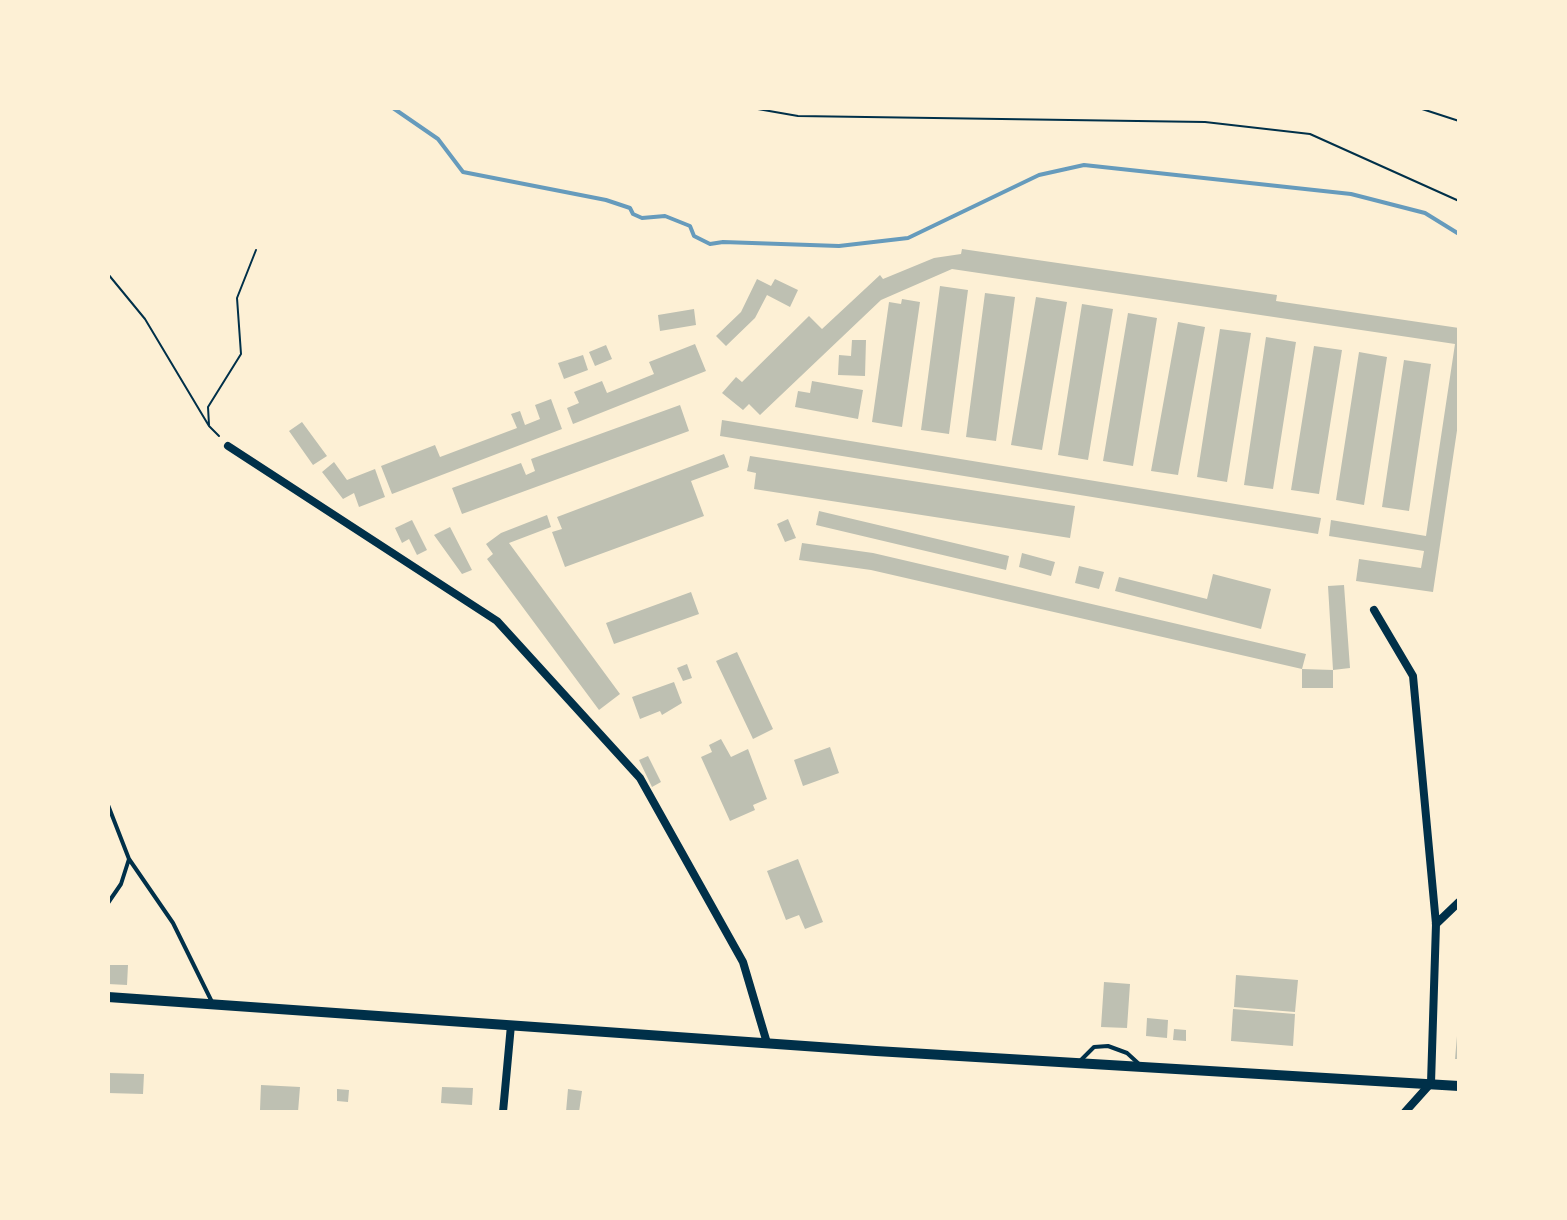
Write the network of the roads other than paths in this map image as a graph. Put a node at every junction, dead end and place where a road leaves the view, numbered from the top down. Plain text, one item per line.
1 (228, 446) road end
2 (1374, 610) dead end
3 (108, 805) edge
4 (129, 859) junction
5 (1459, 902) edge
6 (108, 903) edge
7 (1436, 924) junction
8 (108, 997) edge
9 (213, 1004) junction
10 (511, 1025) junction
11 (767, 1043) junction
12 (1078, 1063) junction
13 (1143, 1067) junction
14 (1431, 1083) junction
15 (1459, 1086) edge
16 (503, 1112) edge
17 (1405, 1112) edge

1 - 11 street
2 - 7 street
3 - 4 lane
4 - 6 lane
4 - 9 lane
5 - 7 street
7 - 14 street
8 - 9 street
9 - 10 street
10 - 11 street
10 - 16 street
11 - 12 street
12 - 13 street
12 - 13 lane
13 - 14 street
14 - 15 street
14 - 17 street

